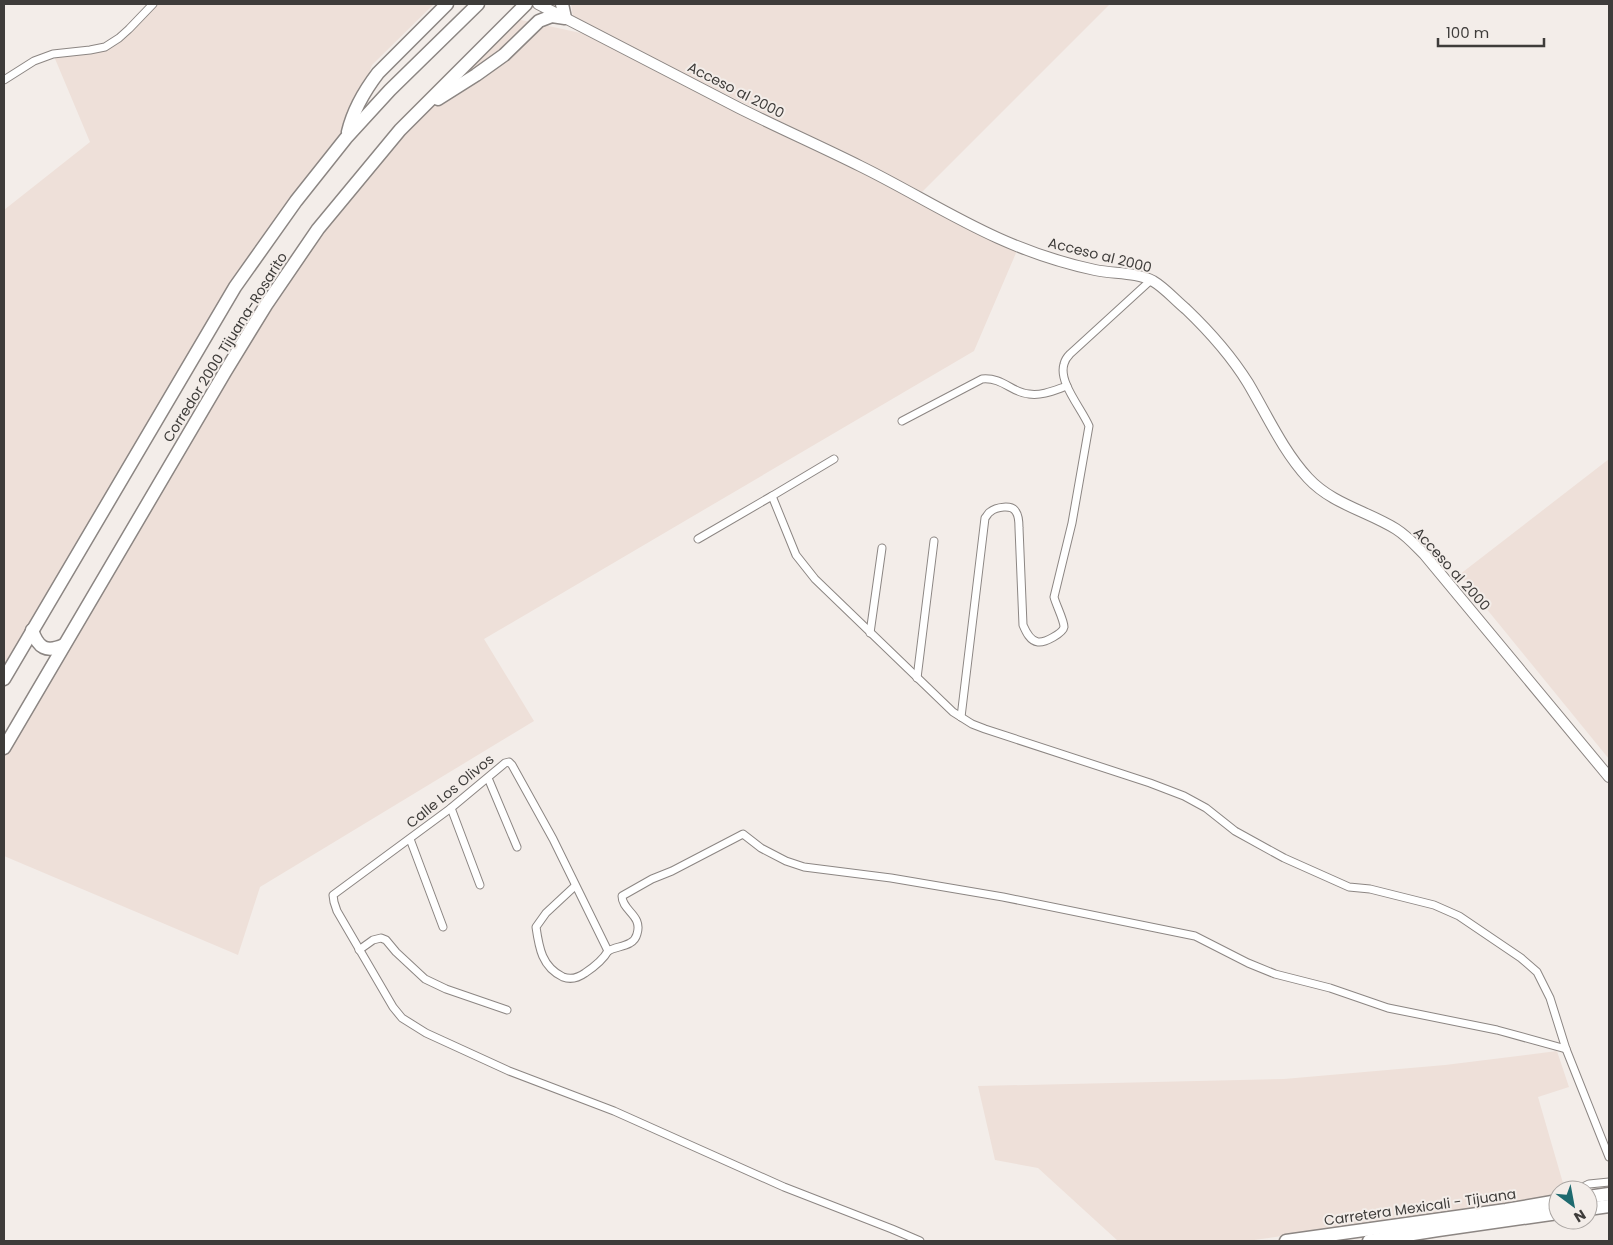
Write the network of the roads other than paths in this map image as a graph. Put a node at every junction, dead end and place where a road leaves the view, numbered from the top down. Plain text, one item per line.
1 (153, 4) edge
2 (447, 4) edge
3 (478, 4) edge
4 (526, 4) edge
5 (538, 4) edge
6 (562, 4) edge
7 (565, 18) junction
8 (4, 80) edge
9 (425, 107) junction
10 (346, 138) junction
11 (1151, 280) junction
12 (1067, 386) junction
13 (902, 421) dead end
14 (834, 459) dead end
15 (772, 496) junction
16 (698, 539) dead end
17 (934, 541) dead end
18 (882, 548) dead end
19 (32, 630) junction
20 (870, 633) junction
21 (64, 645) junction
22 (917, 678) junction
23 (4, 679) edge
24 (960, 717) junction
25 (4, 748) edge
26 (1609, 777) edge
27 (488, 778) junction
28 (451, 808) junction
29 (410, 840) junction
30 (517, 847) dead end
31 (480, 885) dead end
32 (575, 886) junction
33 (443, 927) dead end
34 (359, 950) junction
35 (608, 951) junction
36 (507, 1010) dead end
37 (1566, 1048) junction
38 (1609, 1157) edge
39 (1548, 1205) edge
40 (1548, 1206) edge
41 (920, 1241) edge
42 (1286, 1241) edge
43 (1369, 1241) edge

1 - 8 street
2 - 10 highway
3 - 10 highway, Corredor 2000 Tijuana-Rosarito
4 - 9 highway, Corredor 2000 Tijuana-Rosarito
5 - 7 street, Acceso al 2000
6 - 7 highway
7 - 9 highway
7 - 11 street, Acceso al 2000
9 - 21 highway, Corredor 2000 Tijuana-Rosarito
10 - 19 highway, Corredor 2000 Tijuana-Rosarito
11 - 12 street
11 - 26 street, Acceso al 2000
12 - 13 street
12 - 24 street
14 - 15 street
15 - 16 street
15 - 20 street
17 - 22 street
18 - 20 street
19 - 21 highway
19 - 23 highway, Corredor 2000 Tijuana-Rosarito
20 - 22 street
21 - 25 highway, Corredor 2000 Tijuana-Rosarito
22 - 24 street
24 - 37 street
27 - 28 street, Calle Los Olivos
27 - 30 street
27 - 32 street, Calle Los Olivos
28 - 29 street, Calle Los Olivos
28 - 31 street
29 - 33 street
29 - 34 street, Calle Los Olivos
32 - 35 street, Calle Los Olivos
32 - 35 street
34 - 36 street
34 - 41 street
35 - 37 street
37 - 38 street
39 - 42 highway, Carretera Mexicali - Tijuana
40 - 43 highway, Carretera Mexicali - Tijuana

